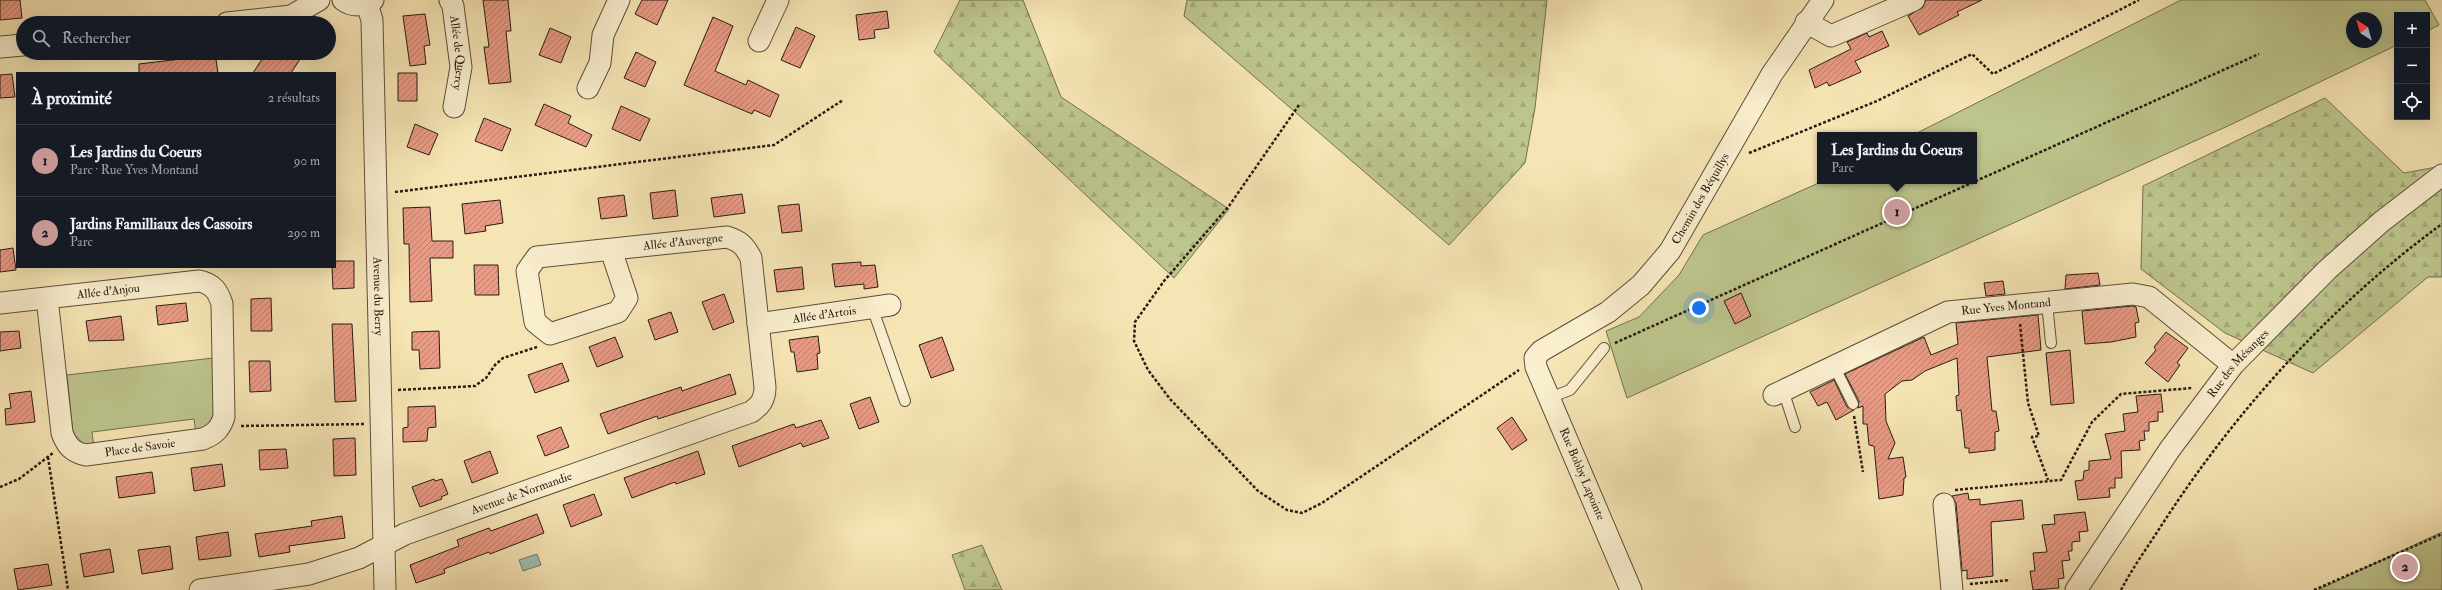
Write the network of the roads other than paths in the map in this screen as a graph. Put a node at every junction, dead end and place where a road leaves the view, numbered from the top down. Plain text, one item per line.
1 (319, 0) edge
2 (343, 0) edge
3 (450, 0) edge
4 (619, 0) edge
5 (778, 0) edge
6 (1823, 0) edge
7 (1914, 0) edge
8 (370, 2) edge
9 (291, 16) edge
10 (1806, 22) junction
11 (759, 41) dead end
12 (16, 46) edge
13 (0, 47) edge
14 (588, 88) dead end
15 (454, 107) dead end
16 (2442, 175) edge
17 (611, 250) junction
18 (48, 298) junction
19 (0, 303) edge
20 (2047, 303) junction
21 (881, 306) joint
22 (758, 324) junction
23 (2051, 342) dead end
24 (1604, 348) road end
25 (1535, 358) joint
26 (2232, 365) junction
27 (1834, 366) junction
28 (1778, 393) joint
29 (1550, 398) junction
30 (905, 401) dead end
31 (1853, 404) road end
32 (221, 427) joint
33 (1795, 427) dead end
34 (1944, 504) road end
35 (384, 545) junction
36 (1952, 588) edge
37 (200, 590) edge
38 (385, 590) edge
39 (1631, 590) edge
40 (2076, 590) edge

1 - 9 street
2 - 8 street
3 - 15 street, Allée de Quercy
4 - 14 street
5 - 11 street
6 - 10 street, Chemin des Béquillys
7 - 10 street
8 - 35 street, Avenue du Berry
10 - 25 street, Chemin des Béquillys
12 - 13 street
16 - 26 street, Rue des Mésanges
17 - 17 street, Allée d'Auvergne
17 - 22 street, Allée d'Auvergne
18 - 19 street, Allée d'Anjou
18 - 32 street, Allée d'Anjou
18 - 32 street, Place de Savoie
20 - 23 lane
20 - 26 street, Rue Yves Montand
20 - 27 street, Rue Yves Montand
21 - 22 street, Allée d'Artois
21 - 30 lane
22 - 35 street, Avenue de Normandie
24 - 29 lane
25 - 29 street, Rue Bobby Lapointe
26 - 40 street, Rue des Mésanges
27 - 28 street, Rue Yves Montand
27 - 31 lane
28 - 33 lane
29 - 39 street, Rue Bobby Lapointe
34 - 36 street
35 - 37 street, Avenue de Normandie
35 - 38 street, Avenue du Berry

